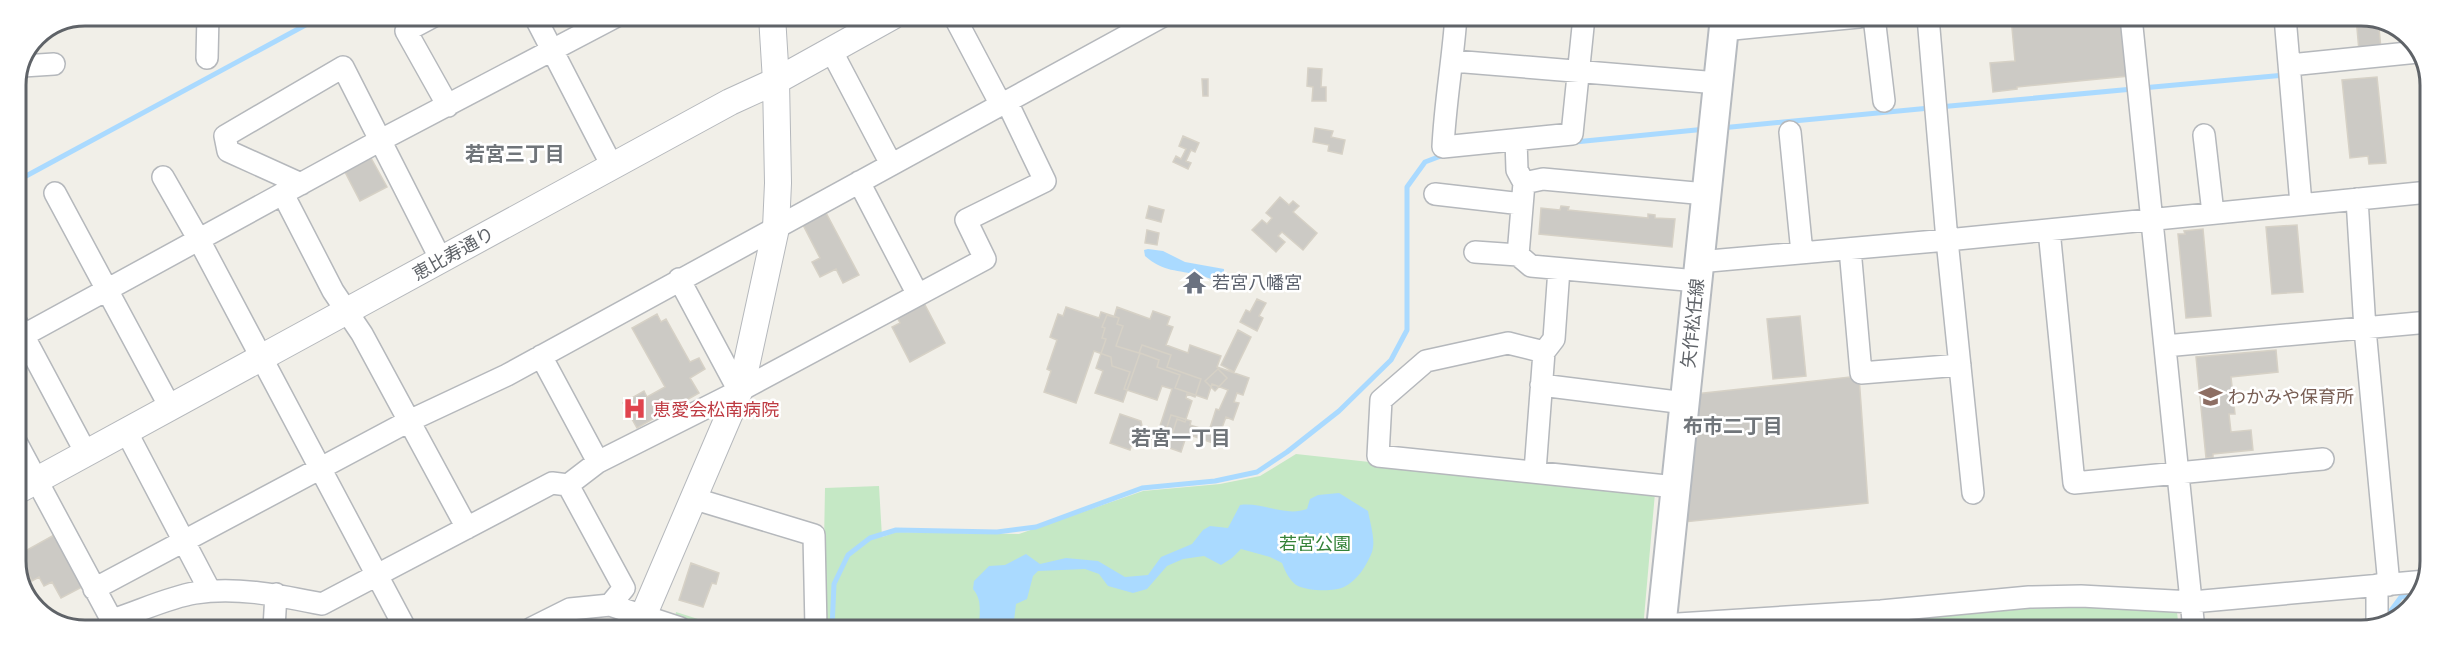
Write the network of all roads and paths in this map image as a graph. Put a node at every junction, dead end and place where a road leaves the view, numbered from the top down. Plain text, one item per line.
1 (208, 26) edge
2 (415, 26) edge
3 (540, 26) edge
4 (599, 26) edge
5 (773, 26) edge
6 (875, 26) edge
7 (960, 26) edge
8 (1145, 26) edge
9 (1455, 26) edge
10 (1583, 26) edge
11 (1724, 26) edge
12 (1875, 26) edge
13 (1929, 26) edge
14 (2132, 26) edge
15 (2285, 26) edge
16 (831, 50) junction
17 (553, 51) junction
18 (2410, 53) edge
19 (207, 58) dead end
20 (1453, 61) junction
21 (54, 64) dead end
22 (29, 66) edge
23 (2290, 70) junction
24 (1578, 72) junction
25 (776, 81) junction
26 (1718, 83) junction
27 (1884, 101) dead end
28 (1004, 103) junction
29 (448, 106) junction
30 (1790, 132) dead end
31 (2204, 135) dead end
32 (380, 141) junction
33 (1516, 145) junction
34 (891, 164) junction
35 (612, 166) junction
36 (163, 177) dead end
37 (859, 182) junction
38 (1524, 183) junction
39 (292, 189) junction
40 (56, 193) dead end
41 (2419, 193) edge
42 (1435, 194) dead end
43 (1706, 194) junction
44 (2357, 199) junction
45 (1522, 204) junction
46 (2301, 204) junction
47 (2213, 213) junction
48 (2151, 219) junction
49 (776, 228) junction
50 (2049, 230) junction
51 (199, 240) junction
52 (1947, 240) junction
53 (1850, 249) junction
54 (1475, 252) dead end
55 (1802, 253) junction
56 (1518, 255) junction
57 (441, 260) junction
58 (1559, 269) junction
59 (1697, 271) junction
60 (679, 279) junction
61 (107, 290) junction
62 (918, 295) junction
63 (346, 312) junction
64 (2420, 323) edge
65 (26, 328) edge
66 (2365, 329) junction
67 (26, 346) edge
68 (2165, 346) junction
69 (1544, 352) junction
70 (541, 356) junction
71 (261, 358) junction
72 (1960, 365) junction
73 (1541, 385) junction
74 (739, 392) junction
75 (1685, 403) junction
76 (171, 407) junction
77 (409, 421) junction
78 (126, 431) junction
79 (86, 453) junction
80 (2323, 459) dead end
81 (598, 462) junction
82 (319, 469) junction
83 (1535, 471) junction
84 (2178, 472) junction
85 (567, 485) junction
86 (26, 487) edge
87 (1676, 487) junction
88 (1973, 493) dead end
89 (692, 498) junction
90 (467, 528) junction
91 (186, 542) junction
92 (376, 576) junction
93 (2415, 582) edge
94 (2383, 585) junction
95 (94, 590) junction
96 (210, 591) junction
97 (276, 594) junction
98 (2192, 602) junction
99 (610, 605) junction
100 (2378, 616) edge
101 (112, 620) edge
102 (124, 620) edge
103 (274, 620) edge
104 (401, 620) edge
105 (548, 620) edge
106 (636, 620) edge
107 (641, 620) edge
108 (816, 620) edge
109 (1663, 620) edge
110 (1758, 620) edge
111 (2193, 620) edge

1 - 19 street
2 - 29 street
3 - 17 street
4 - 17 street
5 - 25 street
6 - 16 street, 恵比寿通り
7 - 28 street
8 - 28 street
9 - 20 street
10 - 24 street
11 - 26 main road, 矢作松任線
12 - 27 street
13 - 52 street
14 - 48 street
15 - 23 street
16 - 25 street, 恵比寿通り
16 - 34 street
17 - 29 street
17 - 35 street
18 - 23 street
20 - 24 street
20 - 33 street
21 - 22 street
23 - 46 street
24 - 26 street
24 - 33 street
25 - 35 street, 恵比寿通り
25 - 49 street
26 - 43 main road, 矢作松任線
28 - 34 street
28 - 62 street
29 - 32 street
30 - 55 street
31 - 47 street
32 - 39 street
32 - 39 street
32 - 57 street
33 - 38 street
34 - 37 street
35 - 57 street, 恵比寿通り
36 - 51 street
37 - 49 street
37 - 62 street
38 - 43 street
38 - 45 street
39 - 51 street
39 - 63 street
40 - 61 street
41 - 44 street
42 - 45 street
43 - 59 main road, 矢作松任線
44 - 46 street
44 - 66 street
45 - 56 street
46 - 47 street
47 - 48 street
48 - 50 street
48 - 68 street
49 - 60 street
49 - 74 street
50 - 52 street
50 - 84 street
51 - 61 street
51 - 71 street
52 - 53 street
52 - 72 street
53 - 55 street
53 - 72 street
54 - 56 street
55 - 59 street
56 - 58 street
57 - 63 street, 恵比寿通り
58 - 59 street
58 - 69 street
59 - 75 main road, 矢作松任線
60 - 70 street
60 - 74 street
61 - 65 street
61 - 76 street
62 - 74 street
63 - 71 street, 恵比寿通り
63 - 77 street
64 - 66 street
66 - 68 street
66 - 94 street
67 - 79 street
68 - 84 street
69 - 73 street
69 - 83 street
70 - 77 street
70 - 81 street
71 - 76 street, 恵比寿通り
71 - 82 street
72 - 88 street
73 - 75 street
73 - 83 street
74 - 81 street
74 - 89 street
75 - 87 main road, 矢作松任線
76 - 78 street, 恵比寿通り
77 - 82 street
77 - 90 street
78 - 79 street, 恵比寿通り
78 - 91 street
79 - 86 street, 恵比寿通り
80 - 84 street
81 - 85 street
82 - 91 street
82 - 92 street
83 - 87 street
84 - 98 street
85 - 90 street
85 - 99 street
86 - 95 street
87 - 109 main road, 矢作松任線
89 - 107 street
89 - 108 street
90 - 92 street
91 - 95 street
91 - 96 street
92 - 97 street
92 - 104 street
93 - 94 street
94 - 98 street
94 - 100 street
95 - 101 street
96 - 97 street
96 - 102 street
97 - 103 street
98 - 110 street
98 - 111 street
99 - 105 street
99 - 106 street

